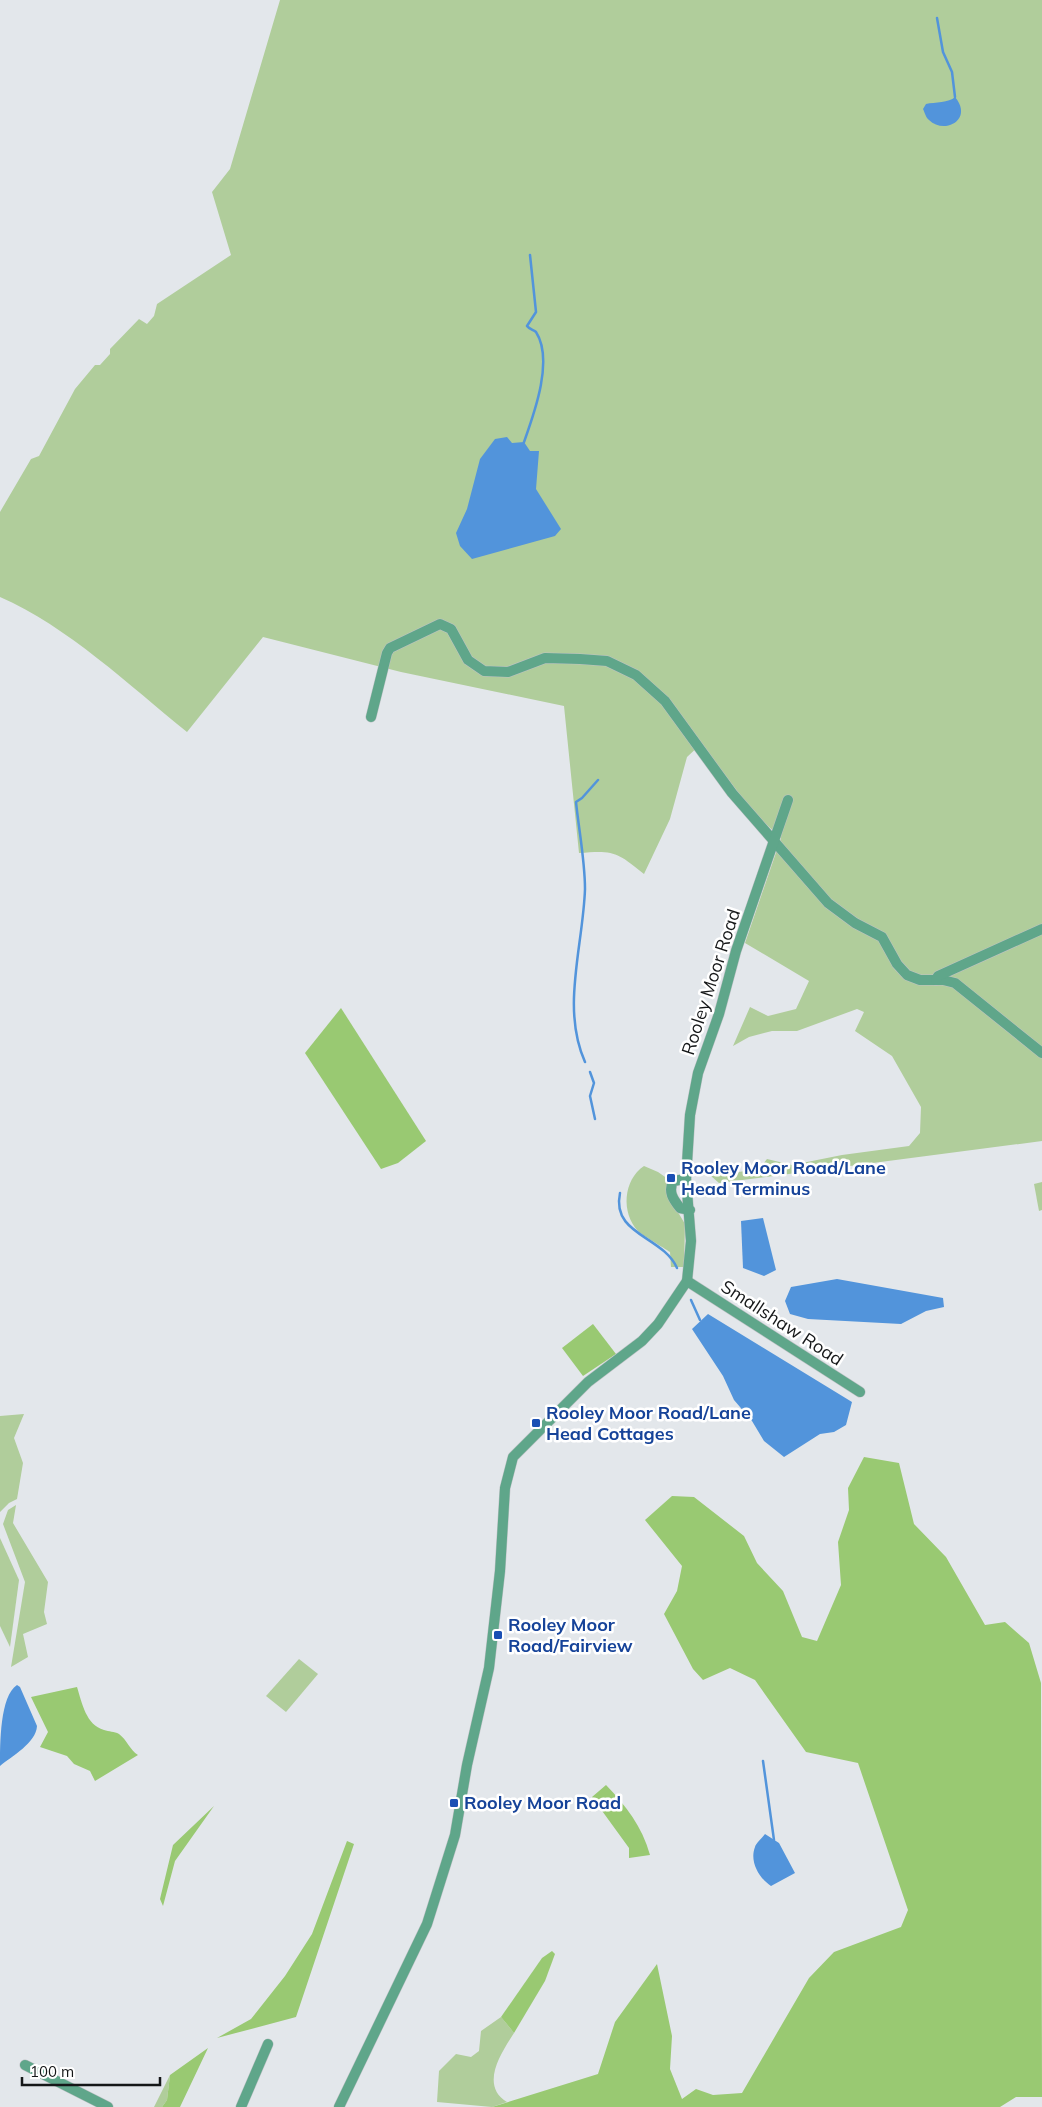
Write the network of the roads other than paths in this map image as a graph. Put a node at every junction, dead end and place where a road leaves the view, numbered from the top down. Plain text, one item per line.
1 (371, 717) dead end
2 (788, 800) dead end
3 (775, 840) junction
4 (1042, 929) edge
5 (936, 980) junction
6 (1042, 1053) edge
7 (686, 1179) junction
8 (690, 1210) junction
9 (686, 1281) junction
10 (860, 1392) dead end
11 (268, 2044) dead end
12 (25, 2065) dead end
13 (108, 2107) edge
14 (241, 2107) edge
15 (338, 2107) edge

1 - 3 street
2 - 3 street, Rooley Moor Road
3 - 5 street
3 - 7 street, Rooley Moor Road
4 - 5 street
5 - 6 street
7 - 8 street, Rooley Moor Road
7 - 8 street
8 - 9 street, Rooley Moor Road
9 - 10 street, Smallshaw Road
9 - 15 street, Rooley Moor Road
11 - 14 street
12 - 13 street

